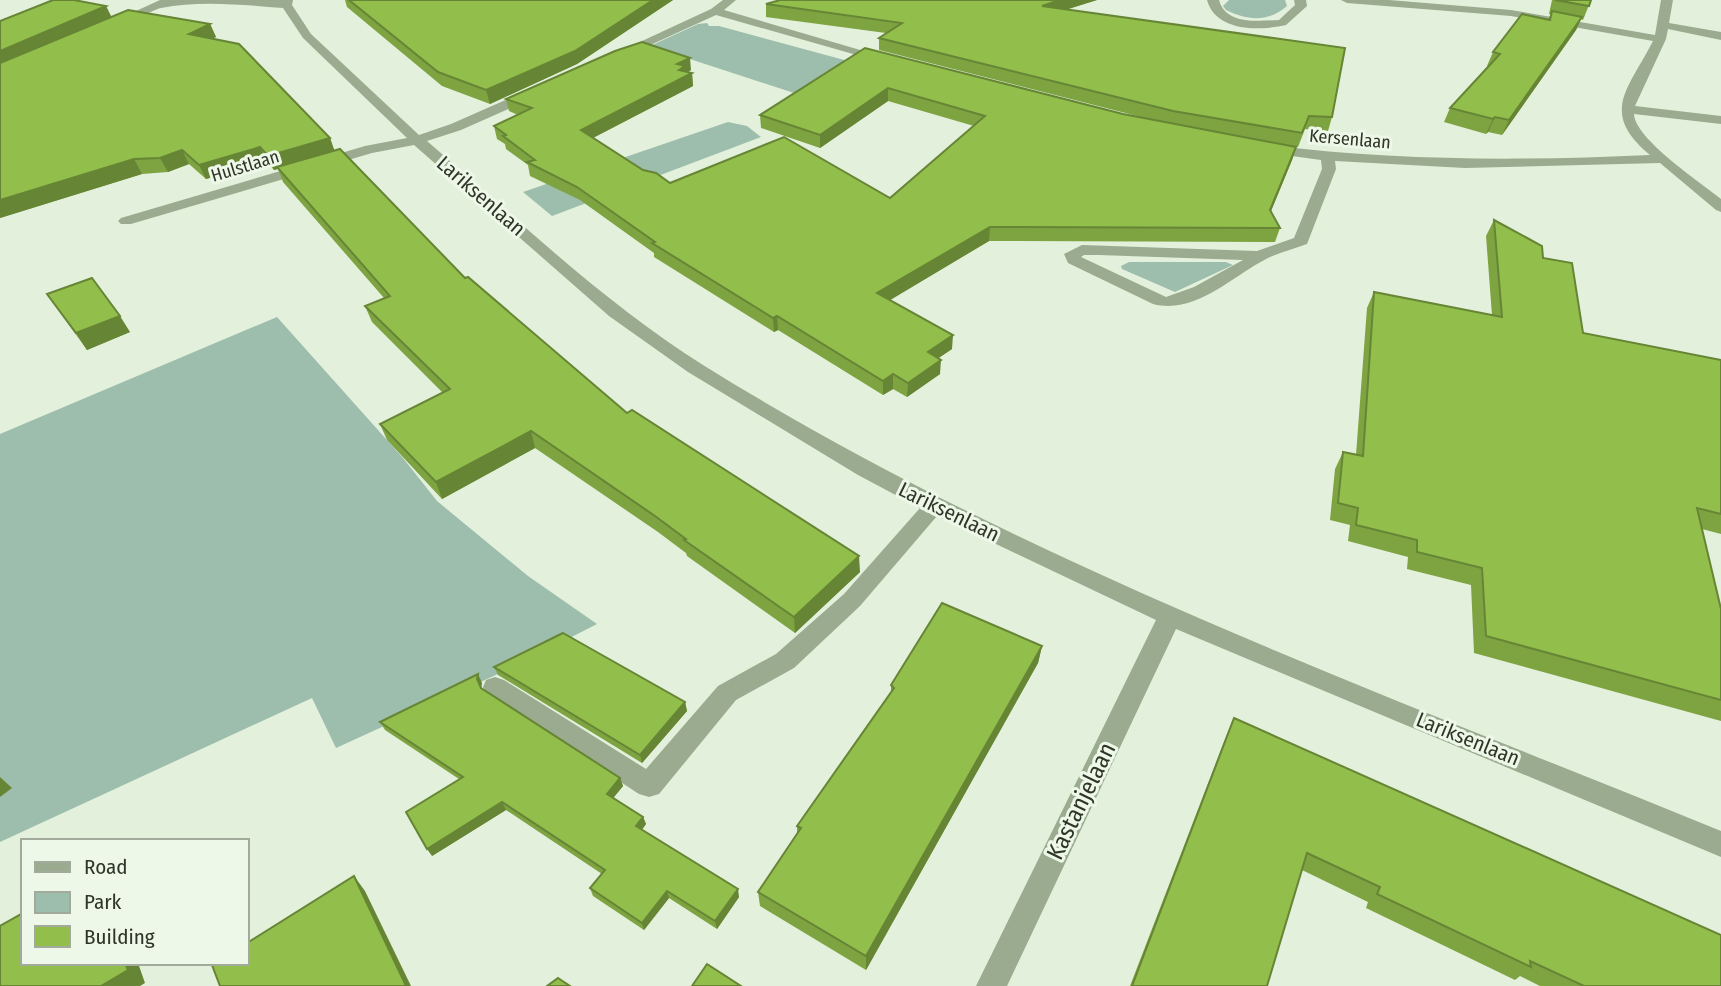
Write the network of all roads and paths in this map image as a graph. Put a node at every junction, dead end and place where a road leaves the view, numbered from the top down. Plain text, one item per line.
1 (730, 0) edge
2 (1213, 0) edge
3 (1300, 0) edge
4 (1347, 0) edge
5 (1667, 0) edge
6 (163, 2) edge
7 (287, 3) edge
8 (715, 11) junction
9 (110, 26) edge
10 (1662, 32) junction
11 (1721, 36) edge
12 (604, 61) edge
13 (895, 62) edge
14 (542, 89) edge
15 (1629, 109) junction
16 (1721, 120) edge
17 (417, 140) junction
18 (1259, 148) edge
19 (1328, 158) junction
20 (1663, 159) junction
21 (1721, 207) edge
22 (126, 222) dead end
23 (1259, 256) junction
24 (934, 506) junction
25 (1170, 616) junction
26 (495, 687) dead end
27 (1721, 844) edge
28 (991, 986) edge

1 - 8 street
2 - 3 street
4 - 10 street
5 - 10 street
6 - 7 street, Lariksenlaan
6 - 9 street, Lariksenlaan
7 - 17 street, Lariksenlaan
8 - 12 street
8 - 13 street
10 - 11 street
10 - 15 street
14 - 17 street, Hulstlaan
15 - 16 street
15 - 20 street
17 - 22 street, Hulstlaan
17 - 24 street, Lariksenlaan
18 - 19 street, Kersenlaan
19 - 20 street, Kersenlaan
19 - 23 street
20 - 21 street
23 - 23 street
24 - 25 street, Lariksenlaan
24 - 26 street
25 - 27 street, Lariksenlaan
25 - 28 street, Kastanjelaan

